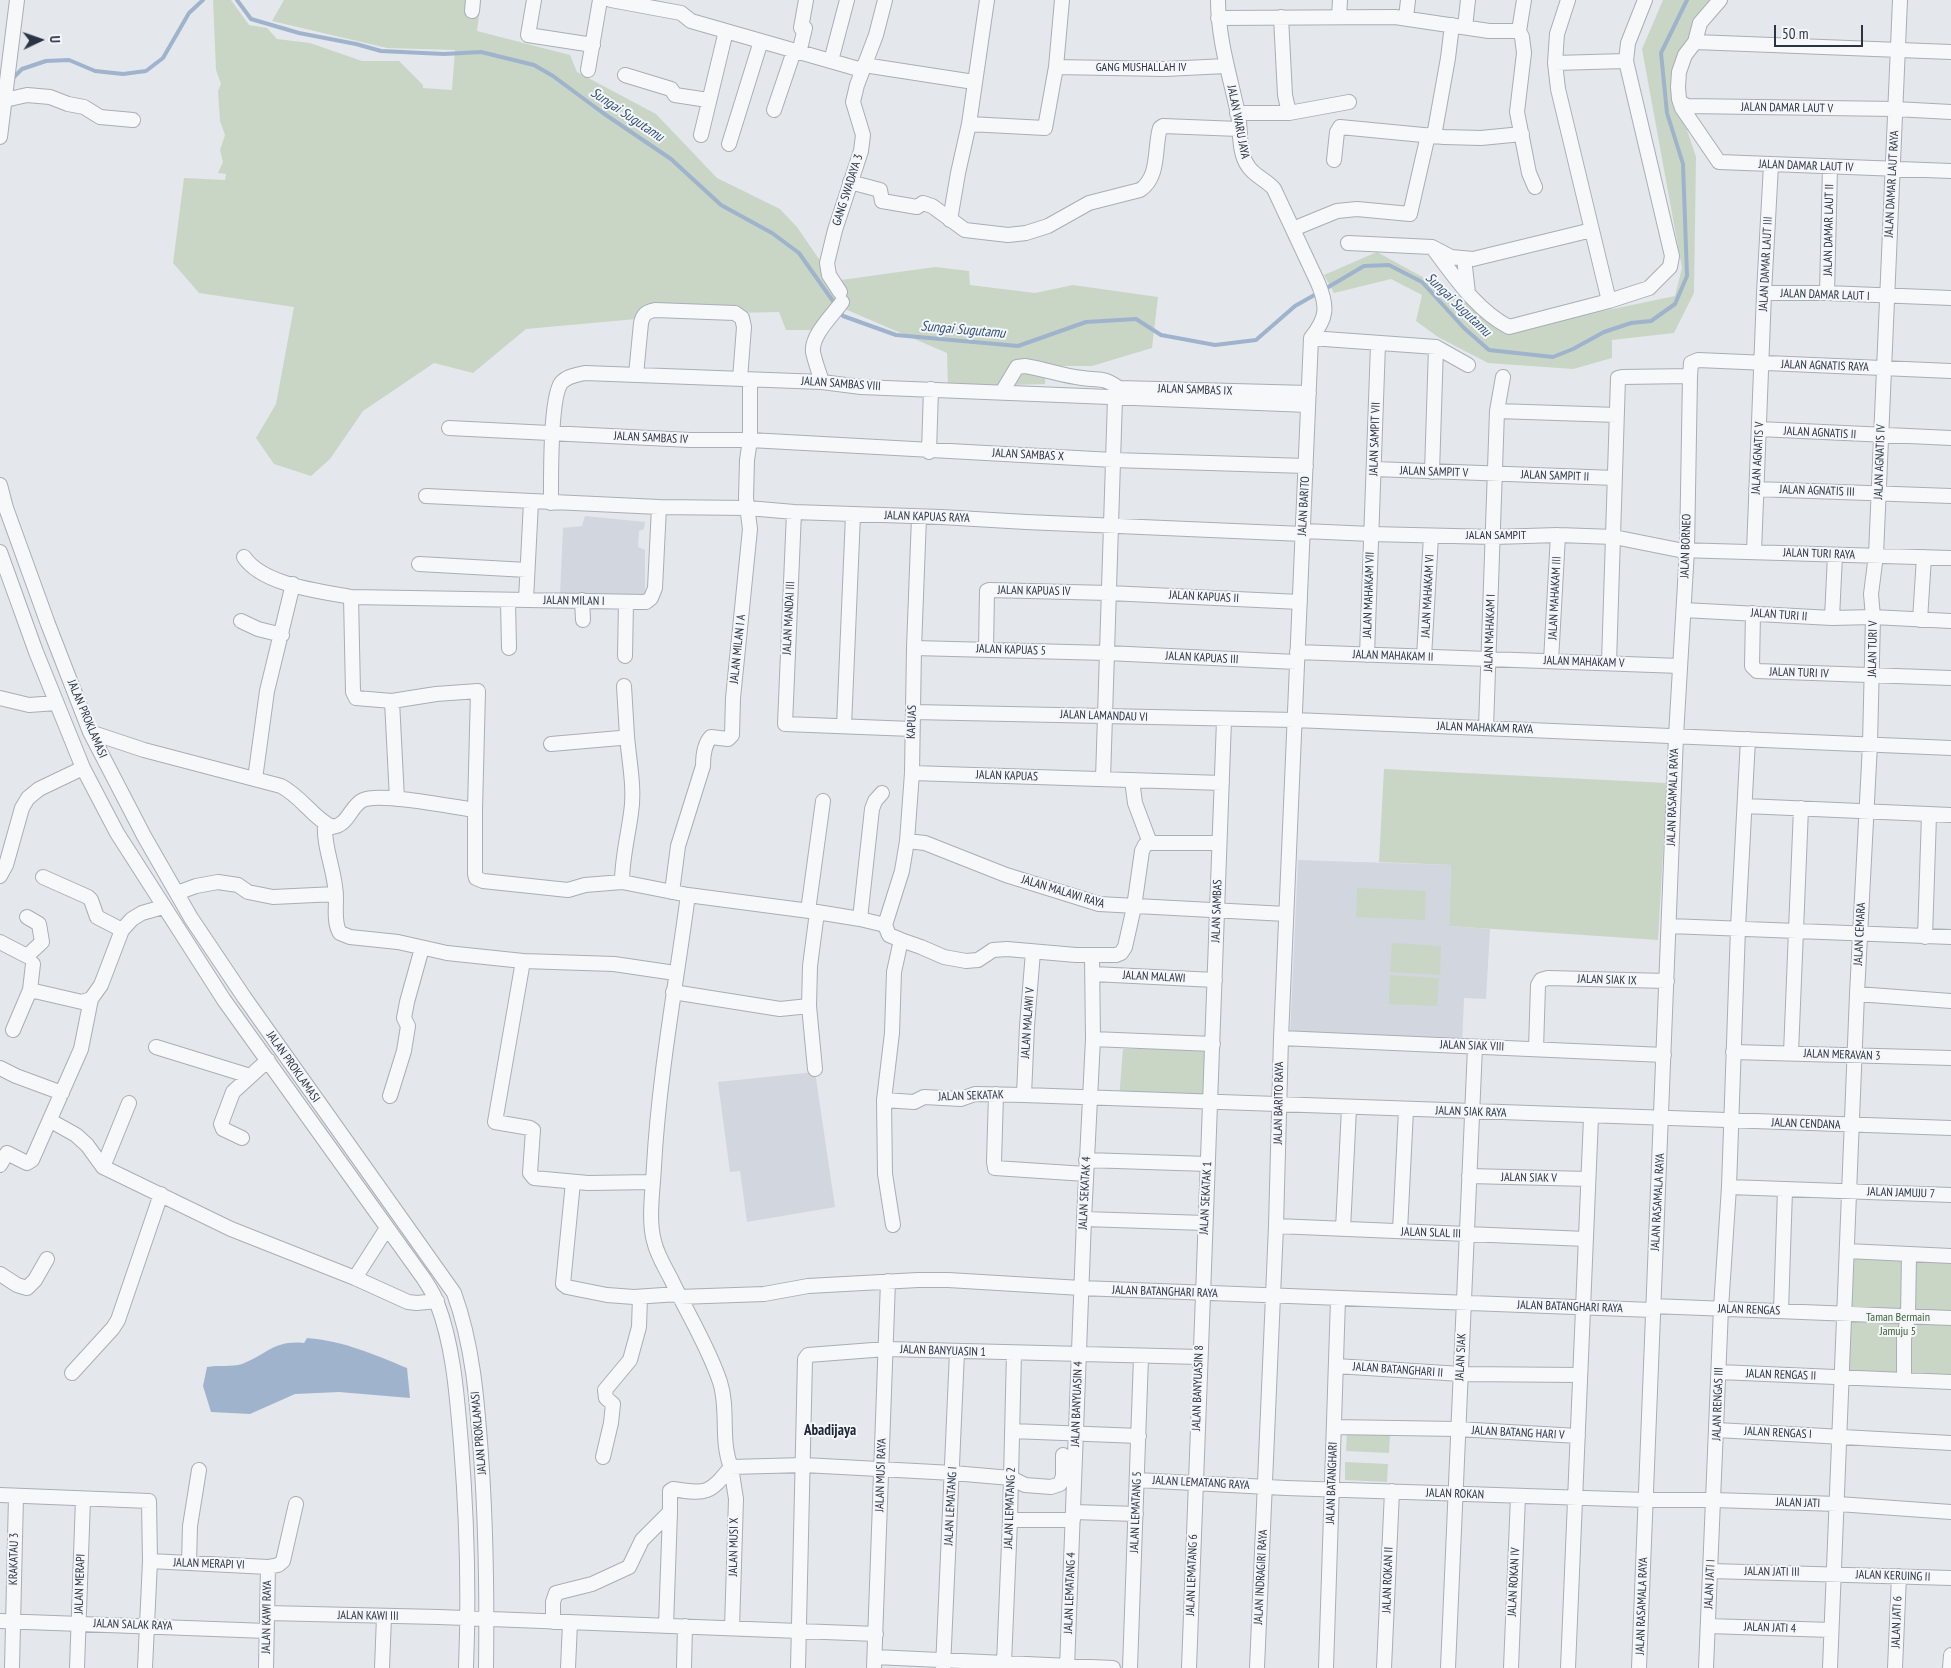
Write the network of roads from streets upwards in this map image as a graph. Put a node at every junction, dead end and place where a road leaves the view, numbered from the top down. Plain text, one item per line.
1 (17, 0) edge
2 (534, 0) edge
3 (600, 0) edge
4 (611, 0) edge
5 (806, 0) edge
6 (847, 0) edge
7 (885, 0) edge
8 (987, 0) edge
9 (1062, 0) edge
10 (1218, 0) edge
11 (1340, 0) edge
12 (1408, 0) edge
13 (1468, 0) edge
14 (1524, 0) edge
15 (1568, 0) edge
16 (1645, 0) edge
17 (1720, 0) edge
18 (1900, 0) edge
19 (1281, 17) junction
20 (1218, 18) junction
21 (1339, 18) junction
22 (1406, 18) junction
23 (1459, 26) junction
24 (726, 31) junction
25 (1519, 31) junction
26 (761, 42) junction
27 (1695, 42) junction
28 (593, 44) junction
29 (1898, 49) junction
30 (796, 52) junction
31 (1951, 52) edge
32 (1626, 61) junction
33 (831, 62) junction
34 (1555, 63) junction
35 (1226, 66) junction
36 (1056, 67) junction
37 (863, 68) junction
38 (588, 70) dead end
39 (625, 75) dead end
40 (974, 82) junction
41 (5, 97) junction
42 (708, 100) junction
43 (1349, 102) dead end
44 (1680, 102) junction
45 (1895, 109) junction
46 (774, 110) dead end
47 (1951, 112) edge
48 (1238, 113) junction
49 (1288, 113) junction
50 (133, 120) dead end
51 (969, 124) junction
52 (1240, 129) junction
53 (1522, 134) junction
54 (701, 135) dead end
55 (1431, 136) junction
56 (0, 137) edge
57 (729, 144) dead end
58 (1334, 160) dead end
59 (1772, 165) junction
60 (1830, 167) junction
61 (1893, 168) junction
62 (1951, 171) edge
63 (850, 182) junction
64 (1535, 187) dead end
65 (950, 220) junction
66 (1293, 229) junction
67 (1592, 230) junction
68 (1348, 243) dead end
69 (1432, 247) junction
70 (1464, 258) junction
71 (1764, 293) junction
72 (1827, 293) junction
73 (1468, 294) junction
74 (1887, 297) junction
75 (1951, 298) edge
76 (1609, 301) junction
77 (1311, 338) junction
78 (1378, 344) junction
79 (1436, 347) junction
80 (1698, 360) joint
81 (1762, 364) junction
82 (1468, 365) dead end
83 (1883, 368) junction
84 (1951, 371) edge
85 (636, 374) junction
86 (1690, 376) junction
87 (1503, 378) dead end
88 (745, 379) junction
89 (822, 382) junction
90 (931, 389) junction
91 (1002, 392) junction
92 (1115, 398) junction
93 (1309, 399) junction
94 (1497, 411) junction
95 (1617, 415) junction
96 (449, 428) dead end
97 (1759, 429) junction
98 (552, 434) junction
99 (1880, 436) junction
100 (1951, 438) edge
101 (750, 440) junction
102 (929, 452) junction
103 (1113, 460) junction
104 (1306, 466) junction
105 (1374, 469) junction
106 (1432, 472) junction
107 (1495, 474) junction
108 (1615, 478) junction
109 (0, 485) edge
110 (1756, 489) junction
111 (1878, 494) junction
112 (426, 496) dead end
113 (1951, 496) edge
114 (531, 502) junction
115 (551, 502) junction
116 (659, 507) junction
117 (748, 508) junction
118 (794, 512) junction
119 (853, 514) junction
120 (919, 516) junction
121 (1112, 525) junction
122 (1303, 532) junction
123 (1371, 534) junction
124 (1558, 535) junction
125 (1431, 536) junction
126 (1494, 537) junction
127 (1614, 537) junction
128 (1687, 550) junction
129 (0, 552) edge
130 (1754, 552) junction
131 (1835, 555) junction
132 (1876, 555) junction
133 (244, 557) dead end
134 (1924, 557) junction
135 (1951, 558) edge
136 (419, 564) dead end
137 (527, 570) junction
138 (293, 584) junction
139 (1109, 593) junction
140 (351, 597) junction
141 (526, 600) junction
142 (582, 600) junction
143 (508, 601) junction
144 (626, 602) junction
145 (1300, 602) junction
146 (1684, 610) junction
147 (1753, 613) junction
148 (1873, 617) junction
149 (1832, 618) junction
150 (583, 620) dead end
151 (1920, 620) junction
152 (241, 621) dead end
153 (1951, 621) edge
154 (282, 635) junction
155 (509, 648) dead end
156 (914, 648) junction
157 (986, 650) junction
158 (1107, 653) junction
159 (1367, 655) junction
160 (625, 656) dead end
161 (1297, 657) junction
162 (1424, 657) junction
163 (1488, 659) junction
164 (1551, 661) junction
165 (1609, 663) junction
166 (1680, 666) junction
167 (1872, 676) junction
168 (1951, 678) edge
169 (624, 686) dead end
170 (1, 701) edge
171 (392, 701) junction
172 (56, 703) junction
173 (913, 712) junction
174 (1105, 716) junction
175 (1224, 720) junction
176 (1295, 720) junction
177 (844, 726) junction
178 (1486, 728) junction
179 (912, 729) junction
180 (90, 732) junction
181 (627, 736) junction
182 (1676, 736) junction
183 (1748, 740) junction
184 (550, 744) dead end
185 (1870, 744) junction
186 (1951, 748) edge
187 (83, 768) junction
188 (912, 773) junction
189 (254, 779) junction
190 (1103, 779) junction
191 (1132, 780) junction
192 (1222, 783) junction
193 (882, 792) dead end
194 (397, 799) junction
195 (823, 801) dead end
196 (1744, 806) junction
197 (1801, 808) junction
198 (475, 810) junction
199 (1866, 810) junction
200 (1929, 815) junction
201 (1951, 815) edge
202 (325, 823) junction
203 (907, 840) junction
204 (1220, 842) junction
205 (1150, 843) junction
206 (0, 876) edge
207 (43, 877) dead end
208 (622, 882) junction
209 (174, 888) junction
210 (154, 891) junction
211 (672, 892) junction
212 (336, 894) junction
213 (688, 895) junction
214 (163, 907) junction
215 (1134, 907) junction
216 (813, 911) junction
217 (1217, 911) junction
218 (1286, 914) junction
219 (27, 917) dead end
220 (860, 919) junction
221 (885, 925) junction
222 (1669, 926) junction
223 (1738, 928) junction
224 (122, 930) junction
225 (1797, 930) junction
226 (1861, 932) junction
227 (1925, 937) junction
228 (1951, 937) edge
229 (901, 940) junction
230 (0, 942) edge
231 (422, 948) junction
232 (1033, 952) junction
233 (1092, 956) junction
234 (523, 962) junction
235 (33, 964) dead end
236 (676, 973) junction
237 (1093, 974) junction
238 (1215, 980) junction
239 (1667, 981) junction
240 (30, 990) junction
241 (673, 992) junction
242 (1857, 994) junction
243 (91, 999) junction
244 (1951, 1001) edge
245 (809, 1006) junction
246 (13, 1030) dead end
247 (1281, 1038) junction
248 (1093, 1039) junction
249 (1213, 1044) junction
250 (156, 1047) dead end
251 (1474, 1047) junction
252 (1536, 1049) junction
253 (1733, 1052) junction
254 (1791, 1053) junction
255 (1664, 1055) junction
256 (1855, 1056) junction
257 (1951, 1058) edge
258 (268, 1060) junction
259 (0, 1068) edge
260 (815, 1069) dead end
261 (250, 1076) junction
262 (62, 1093) junction
263 (996, 1094) junction
264 (1024, 1095) junction
265 (390, 1096) dead end
266 (1090, 1098) junction
267 (884, 1100) junction
268 (1211, 1102) junction
269 (129, 1103) dead end
270 (1279, 1105) junction
271 (1349, 1108) junction
272 (1406, 1110) junction
273 (1472, 1112) junction
274 (1591, 1117) junction
275 (1662, 1119) junction
276 (51, 1121) junction
277 (1730, 1122) junction
278 (1852, 1125) junction
279 (1951, 1128) edge
280 (242, 1138) dead end
281 (1208, 1164) junction
282 (0, 1165) edge
283 (103, 1167) junction
284 (1086, 1167) junction
285 (1469, 1176) junction
286 (1588, 1179) junction
287 (573, 1182) junction
288 (653, 1182) junction
289 (1729, 1187) junction
290 (1785, 1190) junction
291 (1850, 1191) junction
292 (161, 1194) junction
293 (1951, 1195) edge
294 (1084, 1219) junction
295 (1205, 1223) junction
296 (893, 1225) dead end
297 (1276, 1226) junction
298 (387, 1228) junction
299 (1344, 1229) junction
300 (1400, 1231) junction
301 (1467, 1234) junction
302 (1586, 1239) junction
303 (1848, 1250) junction
304 (1909, 1255) junction
305 (1951, 1256) edge
306 (47, 1259) dead end
307 (0, 1274) edge
308 (355, 1278) junction
309 (888, 1282) junction
310 (1081, 1288) junction
311 (1202, 1293) junction
312 (679, 1295) junction
313 (1273, 1296) junction
314 (640, 1297) junction
315 (1338, 1299) junction
316 (437, 1301) junction
317 (1463, 1304) junction
318 (1583, 1307) junction
319 (1652, 1308) junction
320 (1721, 1308) junction
321 (460, 1310) junction
322 (1781, 1311) junction
323 (1845, 1314) junction
324 (1908, 1316) junction
325 (1951, 1318) edge
326 (443, 1320) junction
327 (886, 1349) junction
328 (957, 1352) junction
329 (1014, 1353) junction
330 (1079, 1354) junction
331 (1142, 1357) junction
332 (1200, 1357) junction
333 (1336, 1366) junction
334 (1719, 1372) junction
335 (72, 1373) dead end
336 (1461, 1374) junction
337 (1580, 1375) junction
338 (1843, 1378) junction
339 (1904, 1379) junction
340 (1951, 1382) edge
341 (479, 1427) junction
342 (1334, 1427) junction
343 (460, 1429) junction
344 (1457, 1430) junction
345 (1717, 1430) junction
346 (1012, 1431) junction
347 (1076, 1434) junction
348 (1138, 1436) junction
349 (1578, 1436) junction
350 (1840, 1436) junction
351 (1951, 1443) edge
352 (1063, 1455) dead end
353 (603, 1458) dead end
354 (804, 1465) junction
355 (731, 1467) junction
356 (199, 1470) dead end
357 (882, 1470) junction
358 (953, 1473) junction
359 (1011, 1478) junction
360 (1137, 1480) junction
361 (1195, 1482) junction
362 (1265, 1486) junction
363 (1332, 1489) junction
364 (1392, 1491) junction
365 (1454, 1494) junction
366 (0, 1496) edge
367 (16, 1496) junction
368 (1518, 1496) junction
369 (1576, 1498) junction
370 (83, 1499) junction
371 (1646, 1500) junction
372 (1714, 1500) junction
373 (296, 1504) dead end
374 (1838, 1504) junction
375 (670, 1512) junction
376 (1951, 1512) edge
377 (1136, 1514) junction
378 (1073, 1516) junction
379 (1010, 1520) junction
380 (0, 1556) edge
381 (14, 1556) junction
382 (150, 1562) junction
383 (189, 1563) junction
384 (268, 1567) junction
385 (1711, 1571) junction
386 (1834, 1574) junction
387 (1899, 1576) junction
388 (1951, 1578) edge
389 (267, 1613) junction
390 (384, 1617) junction
391 (468, 1619) junction
392 (487, 1620) junction
393 (6, 1621) edge
394 (552, 1622) junction
395 (79, 1623) junction
396 (570, 1623) junction
397 (146, 1625) junction
398 (666, 1626) junction
399 (685, 1626) junction
400 (1708, 1626) junction
401 (732, 1628) junction
402 (267, 1630) junction
403 (1831, 1630) junction
404 (800, 1631) junction
405 (876, 1634) junction
406 (1951, 1655) edge
407 (875, 1663) edge
408 (1004, 1663) junction
409 (944, 1664) edge
410 (1067, 1667) edge
411 (12, 1668) edge
412 (77, 1668) edge
413 (145, 1668) edge
414 (266, 1668) edge
415 (382, 1668) edge
416 (466, 1668) edge
417 (486, 1668) edge
418 (568, 1668) edge
419 (684, 1668) edge
420 (798, 1668) edge
421 (1113, 1668) edge
422 (1130, 1668) edge
423 (1189, 1668) edge
424 (1257, 1668) edge
425 (1326, 1668) edge
426 (1384, 1668) edge
427 (1448, 1668) edge
428 (1511, 1668) edge
429 (1568, 1668) edge
430 (1639, 1668) edge
431 (1706, 1668) edge
432 (1830, 1668) edge
433 (1895, 1668) edge
434 (1950, 1668) edge

1 - 41 street
2 - 28 street
3 - 28 street
4 - 24 street
5 - 30 street
6 - 33 street
7 - 37 street, GANG SWADAYA 3
8 - 40 street
9 - 36 street
10 - 20 street, JALAN WARU JAYA
11 - 21 street
12 - 22 street
13 - 23 street
14 - 25 street
15 - 34 street
16 - 32 street
17 - 27 street
18 - 29 street, JALAN DAMAR LAUT RAYA
19 - 20 street
19 - 21 street
19 - 49 street
20 - 35 street, JALAN WARU JAYA
21 - 22 street
22 - 23 street
23 - 25 street
23 - 55 street
24 - 26 street
24 - 42 street
25 - 53 street
26 - 30 street
26 - 57 street
27 - 29 street
27 - 44 street
28 - 38 street
29 - 31 street
29 - 45 street, JALAN DAMAR LAUT RAYA
30 - 33 street
30 - 46 street
32 - 34 street
32 - 76 street
33 - 37 street
34 - 67 street
35 - 36 street, GANG MUSHALLAH IV
35 - 48 street, JALAN WARU JAYA
36 - 51 street
37 - 40 street
37 - 63 street, GANG SWADAYA 3
39 - 42 street
40 - 51 street
41 - 50 street
41 - 56 street
42 - 54 street
43 - 49 street
44 - 45 street, JALAN DAMAR LAUT V
44 - 59 street, JALAN DAMAR LAUT IV
45 - 47 street, JALAN DAMAR LAUT V
45 - 61 street, JALAN DAMAR LAUT RAYA
48 - 49 street
48 - 52 street, JALAN WARU JAYA
51 - 65 street
52 - 65 street
52 - 66 street, JALAN WARU JAYA
53 - 55 street
53 - 64 street
55 - 58 street
55 - 66 street
59 - 60 street, JALAN DAMAR LAUT IV
59 - 71 street, JALAN DAMAR LAUT III
60 - 61 street, JALAN DAMAR LAUT IV
60 - 72 street, JALAN DAMAR LAUT II
61 - 62 street, JALAN DAMAR LAUT IV
61 - 74 street, JALAN DAMAR LAUT RAYA
63 - 65 street
63 - 89 street, GANG SWADAYA 3
66 - 77 street, JALAN WARU JAYA
67 - 70 street
67 - 76 street
68 - 69 street
69 - 70 street
69 - 73 street
70 - 73 street
71 - 72 street, JALAN DAMAR LAUT I
71 - 81 street, JALAN DAMAR LAUT III
72 - 74 street, JALAN DAMAR LAUT I
73 - 76 street
74 - 75 street, JALAN DAMAR LAUT I
74 - 83 street, JALAN DAMAR LAUT RAYA
77 - 78 street
77 - 93 street, JALAN BARITO
78 - 79 street
78 - 105 street, JALAN SAMPIT VII
79 - 82 street
79 - 106 street
80 - 81 street, JALAN AGNATIS RAYA
80 - 86 street, JALAN BORNEO
81 - 83 street, JALAN AGNATIS RAYA
81 - 97 street, JALAN AGNATIS V
83 - 84 street, JALAN AGNATIS RAYA
83 - 99 street, JALAN AGNATIS IV
85 - 88 street, JALAN SAMBAS VIII
85 - 88 street
85 - 98 street, JALAN SAMBAS VIII
86 - 95 street
86 - 128 street, JALAN BORNEO
87 - 94 street, JALAN MAHAKAM I
88 - 89 street, JALAN SAMBAS VIII
88 - 101 street
89 - 90 street, JALAN SAMBAS VIII
90 - 91 street, JALAN SAMBAS VIII
90 - 102 street
91 - 92 street, JALAN SAMBAS VIII
91 - 93 street, JALAN SAMBAS IX
92 - 93 street, JALAN SAMBAS VIII
92 - 103 street
93 - 104 street, JALAN BARITO
94 - 95 street
94 - 107 street, JALAN MAHAKAM I
95 - 108 street
96 - 98 street, JALAN SAMBAS IV
97 - 99 street, JALAN AGNATIS II
97 - 110 street, JALAN AGNATIS V
98 - 101 street, JALAN SAMBAS IV
98 - 115 street
99 - 100 street
99 - 111 street, JALAN AGNATIS IV
101 - 102 street, JALAN SAMBAS X
101 - 117 street
102 - 103 street, JALAN SAMBAS X
103 - 104 street, JALAN SAMBAS X
103 - 121 street
104 - 122 street, JALAN BARITO
105 - 106 street, JALAN SAMPIT V
105 - 123 street, JALAN SAMPIT VII
106 - 107 street, JALAN SAMPIT V
107 - 108 street, JALAN SAMPIT II
107 - 126 street, JALAN MAHAKAM I
108 - 127 street
109 - 180 street, JALAN PROKLAMASI
110 - 111 street, JALAN AGNATIS III
110 - 130 street, JALAN AGNATIS V
111 - 113 street, JALAN AGNATIS III
111 - 132 street, JALAN AGNATIS IV
112 - 114 street, JALAN KAPUAS RAYA
114 - 115 street, JALAN KAPUAS RAYA
114 - 137 street
115 - 116 street, JALAN KAPUAS RAYA
116 - 117 street, JALAN KAPUAS RAYA
116 - 144 street, JALAN MILAN I
117 - 118 street, JALAN KAPUAS RAYA
117 - 211 street, JALAN MILAN I A
118 - 119 street, JALAN KAPUAS RAYA
118 - 177 street, JALAN MANDAI III
119 - 120 street, JALAN KAPUAS RAYA
119 - 177 street
120 - 121 street, JALAN KAPUAS RAYA
120 - 156 street, KAPUAS
121 - 122 street, JALAN KAPUAS RAYA
121 - 139 street
122 - 123 street, JALAN SAMPIT
122 - 145 street, JALAN BARITO
123 - 125 street, JALAN SAMPIT
123 - 159 street, JALAN MAHAKAM VII
124 - 126 street, JALAN SAMPIT
124 - 127 street, JALAN SAMPIT
124 - 164 street, JALAN MAHAKAM III
125 - 126 street, JALAN SAMPIT
125 - 162 street, JALAN MAHAKAM VI
126 - 163 street, JALAN MAHAKAM I
127 - 128 street, JALAN SAMPIT
127 - 165 street
128 - 130 street, JALAN TURI RAYA
128 - 146 street, JALAN BORNEO
129 - 172 street, JALAN PROKLAMASI
130 - 131 street, JALAN TURI RAYA
131 - 132 street, JALAN TURI RAYA
131 - 149 street
132 - 134 street, JALAN TURI RAYA
132 - 148 street, JALAN TURI V
133 - 138 street, JALAN MILAN I
134 - 135 street, JALAN TURI RAYA
134 - 151 street
136 - 137 street
137 - 141 street
138 - 140 street, JALAN MILAN I
138 - 154 street
139 - 145 street, JALAN KAPUAS II
139 - 157 street, JALAN KAPUAS IV
139 - 158 street
140 - 143 street, JALAN MILAN I
140 - 171 street
141 - 142 street, JALAN MILAN I
141 - 143 street, JALAN MILAN I
142 - 144 street, JALAN MILAN I
142 - 150 street
143 - 155 street
144 - 160 street
145 - 161 street, JALAN BARITO
146 - 147 street, JALAN TURI II
146 - 166 street, JALAN BORNEO
147 - 149 street, JALAN TURI II
147 - 167 street, JALAN TURI IV
148 - 149 street, JALAN TURI II
148 - 151 street, JALAN TURI II
148 - 167 street, JALAN TURI V
151 - 153 street, JALAN TURI II
152 - 154 street
154 - 189 street
156 - 157 street, JALAN KAPUAS 5
156 - 173 street, KAPUAS
157 - 158 street, JALAN KAPUAS 5
158 - 161 street, JALAN KAPUAS III
158 - 174 street
159 - 161 street, JALAN MAHAKAM II
159 - 162 street, JALAN MAHAKAM II
161 - 176 street, JALAN BARITO
162 - 163 street, JALAN MAHAKAM II
163 - 164 street, JALAN MAHAKAM V
163 - 178 street, JALAN MAHAKAM I
164 - 165 street, JALAN MAHAKAM V
165 - 166 street, JALAN MAHAKAM V
166 - 182 street, JALAN BORNEO
167 - 168 street, JALAN TURI IV
167 - 185 street, JALAN TURI V
169 - 181 street
170 - 172 street
171 - 194 street
171 - 198 street
172 - 187 street, JALAN PROKLAMASI
173 - 174 street, JALAN LAMANDAU VI
173 - 179 street, KAPUAS
174 - 175 street, JALAN LAMANDAU VI
174 - 190 street
175 - 176 street, JALAN LAMANDAU VI
175 - 192 street, JALAN SAMBAS
176 - 178 street, JALAN MAHAKAM RAYA
176 - 218 street, JALAN BARITO RAYA
177 - 179 street
178 - 182 street, JALAN MAHAKAM RAYA
179 - 188 street, KAPUAS
180 - 189 street
180 - 209 street, JALAN PROKLAMASI
181 - 184 street
181 - 208 street
182 - 183 street, JALAN MAHAKAM RAYA
182 - 222 street, JALAN RASAMALA RAYA
183 - 185 street, JALAN MAHAKAM RAYA
183 - 196 street, JALAN RENGAS III
185 - 186 street, JALAN MAHAKAM RAYA
185 - 199 street, JALAN CEMARA
187 - 206 street
187 - 210 street, JALAN PROKLAMASI
188 - 190 street, JALAN KAPUAS
188 - 203 street, KAPUAS
189 - 202 street
190 - 191 street, JALAN KAPUAS
191 - 192 street, JALAN KAPUAS
191 - 205 street
192 - 204 street, JALAN SAMBAS
193 - 220 street
194 - 198 street
194 - 202 street
195 - 216 street
196 - 197 street
196 - 223 street, JALAN RENGAS III
197 - 199 street
197 - 225 street
198 - 208 street
199 - 200 street
199 - 226 street, JALAN CEMARA
200 - 201 street
200 - 227 street
202 - 212 street
203 - 215 street, JALAN MALAWI RAYA
203 - 221 street, KAPUAS
204 - 205 street
204 - 217 street, JALAN SAMBAS
205 - 215 street
207 - 224 street
208 - 211 street
209 - 210 street
209 - 212 street
209 - 321 street, JALAN PROKLAMASI
210 - 214 street, JALAN PROKLAMASI
211 - 213 street
212 - 231 street
213 - 216 street
213 - 236 street, JALAN MUSI X
214 - 224 street
214 - 258 street, JALAN PROKLAMASI
215 - 217 street, JALAN MALAWI RAYA
215 - 233 street
216 - 220 street
216 - 245 street
217 - 218 street, JALAN MALAWI RAYA
217 - 238 street, JALAN SAMBAS
218 - 247 street, JALAN BARITO RAYA
219 - 230 street
220 - 221 street
221 - 229 street
222 - 223 street
222 - 239 street, JALAN RASAMALA RAYA
223 - 225 street
223 - 253 street, JALAN RENGAS III
224 - 243 street
225 - 226 street
225 - 254 street
226 - 227 street
226 - 242 street, JALAN CEMARA
227 - 228 street
229 - 232 street
229 - 267 street
231 - 234 street
231 - 265 street
232 - 233 street
232 - 264 street, JALAN MALAWI V
233 - 237 street
234 - 236 street
234 - 287 street
235 - 240 street
236 - 241 street, JALAN MUSI X
237 - 238 street, JALAN MALAWI
237 - 248 street
238 - 249 street, JALAN SAMBAS
239 - 252 street, JALAN SIAK IX
239 - 255 street, JALAN RASAMALA RAYA
240 - 243 street
240 - 246 street
241 - 245 street
241 - 288 street, JALAN MUSI X
242 - 244 street
242 - 256 street, JALAN CEMARA
243 - 262 street
245 - 260 street
247 - 251 street, JALAN SIAK VIII
247 - 270 street, JALAN BARITO RAYA
248 - 249 street
248 - 266 street
249 - 268 street, JALAN SAMBAS
250 - 261 street
251 - 252 street, JALAN SIAK VIII
251 - 273 street, JALAN SIAK
252 - 255 street, JALAN SIAK VIII
253 - 254 street, JALAN MERAVAN 3
253 - 277 street, JALAN RENGAS III
254 - 256 street, JALAN MERAVAN 3
255 - 275 street, JALAN RASAMALA RAYA
256 - 257 street, JALAN MERAVAN 3
256 - 278 street, JALAN CEMARA
258 - 261 street
258 - 298 street, JALAN PROKLAMASI
259 - 262 street
261 - 280 street
262 - 276 street
263 - 264 street, JALAN SEKATAK
263 - 267 street, JALAN SEKATAK
263 - 284 street
264 - 266 street, JALAN SEKATAK
266 - 268 street, JALAN SEKATAK
266 - 284 street, JALAN SEKATAK 4
267 - 296 street
268 - 270 street, JALAN SEKATAK
268 - 281 street, JALAN SEKATAK 1
269 - 283 street
270 - 271 street, JALAN SIAK RAYA
270 - 297 street, JALAN BARITO RAYA
271 - 272 street, JALAN SIAK RAYA
271 - 299 street
272 - 273 street, JALAN SIAK RAYA
272 - 300 street
273 - 274 street, JALAN SIAK RAYA
273 - 285 street, JALAN SIAK
274 - 275 street, JALAN SIAK RAYA
274 - 286 street
275 - 277 street, JALAN CENDANA
275 - 319 street, JALAN RASAMALA RAYA
276 - 282 street
276 - 283 street
277 - 278 street, JALAN CENDANA
277 - 289 street, JALAN RENGAS III
278 - 279 street, JALAN CENDANA
278 - 291 street, JALAN CEMARA
281 - 284 street
281 - 295 street, JALAN SEKATAK 1
283 - 292 street
284 - 294 street, JALAN SEKATAK 4
285 - 286 street, JALAN SIAK V
285 - 301 street, JALAN SIAK
286 - 302 street
287 - 288 street
287 - 314 street, JALAN BATANGHARI RAYA
288 - 312 street, JALAN MUSI X
289 - 290 street, JALAN JAMUJU 7
289 - 320 street, JALAN RENGAS III
290 - 291 street, JALAN JAMUJU 7
290 - 322 street
291 - 293 street, JALAN JAMUJU 7
291 - 303 street, JALAN CEMARA
292 - 308 street
292 - 335 street
294 - 295 street
294 - 310 street, JALAN SEKATAK 4
295 - 311 street, JALAN SEKATAK 1
297 - 299 street, JALAN SLAL III
297 - 313 street, JALAN BARITO RAYA
298 - 308 street
298 - 316 street, JALAN PROKLAMASI
299 - 300 street, JALAN SLAL III
300 - 301 street, JALAN SLAL III
301 - 302 street, JALAN SLAL III
301 - 317 street, JALAN SIAK
302 - 318 street
303 - 304 street
303 - 323 street, JALAN CEMARA
304 - 305 street
304 - 324 street
306 - 307 street
308 - 316 street
309 - 310 street, JALAN BATANGHARI RAYA
309 - 312 street, JALAN BATANGHARI RAYA
309 - 327 street, JALAN MUSI RAYA
310 - 311 street, JALAN BATANGHARI RAYA
310 - 330 street, JALAN BANYUASIN 4
311 - 313 street, JALAN BATANGHARI RAYA
311 - 332 street, JALAN BANYUASIN 8
312 - 314 street, JALAN BATANGHARI RAYA
312 - 355 street, JALAN MUSI X
313 - 315 street, JALAN BATANGHARI RAYA
313 - 362 street, JALAN BARITO RAYA
314 - 353 street
315 - 317 street, JALAN BATANGHARI RAYA
315 - 333 street, JALAN BATANGHARI
316 - 326 street, JALAN PROKLAMASI
317 - 318 street, JALAN BATANGHARI RAYA
317 - 336 street, JALAN SIAK
318 - 319 street, JALAN BATANGHARI RAYA
318 - 337 street
319 - 320 street, JALAN RENGAS
319 - 371 street, JALAN RASAMALA RAYA
320 - 322 street, JALAN RENGAS
320 - 334 street, JALAN RENGAS III
321 - 326 street
321 - 341 street, JALAN PROKLAMASI
322 - 323 street, JALAN RENGAS
323 - 324 street, JALAN RENGAS
323 - 338 street, JALAN CEMARA
324 - 325 street, JALAN RENGAS
324 - 339 street
326 - 343 street, JALAN PROKLAMASI
327 - 328 street, JALAN BANYUASIN 1
327 - 354 street, JALAN BANYUASIN 1
327 - 357 street, JALAN MUSI RAYA
328 - 329 street, JALAN BANYUASIN 1
328 - 358 street, JALAN LEMATANG I
329 - 330 street, JALAN BANYUASIN 1
329 - 346 street, JALAN LEMATANG 2
330 - 331 street, JALAN BANYUASIN 1
330 - 347 street, JALAN BANYUASIN 4
331 - 332 street, JALAN BANYUASIN 1
331 - 348 street, JALAN LEMATANG 5
332 - 361 street, JALAN BANYUASIN 8
333 - 336 street, JALAN BATANGHARI II
333 - 342 street, JALAN BATANGHARI
334 - 338 street, JALAN RENGAS II
334 - 345 street, JALAN RENGAS III
336 - 337 street, JALAN BATANGHARI II
336 - 344 street, JALAN SIAK
337 - 349 street
338 - 339 street, JALAN RENGAS II
338 - 350 street, JALAN CEMARA
339 - 340 street, JALAN RENGAS II
341 - 343 street
341 - 392 street, JALAN PROKLAMASI
342 - 344 street, JALAN BATANG HARI V
342 - 363 street, JALAN BATANGHARI
343 - 391 street, JALAN PROKLAMASI
344 - 349 street, JALAN BATANG HARI V
344 - 365 street, JALAN SIAK
345 - 350 street, JALAN RENGAS I
345 - 372 street, JALAN RENGAS III
346 - 347 street
346 - 359 street, JALAN LEMATANG 2
347 - 348 street
347 - 378 street, JALAN BANYUASIN 4
348 - 360 street, JALAN LEMATANG 5
349 - 369 street
350 - 351 street, JALAN RENGAS I
350 - 374 street, JALAN CEMARA
352 - 359 street
354 - 355 street
354 - 357 street
354 - 404 street
355 - 375 street
355 - 401 street, JALAN MUSI X
356 - 383 street
357 - 358 street
357 - 405 street, JALAN MUSI RAYA
358 - 359 street
358 - 409 street, JALAN LEMATANG I
359 - 379 street, JALAN LEMATANG 2
360 - 361 street, JALAN LEMATANG RAYA
360 - 377 street, JALAN LEMATANG 5
361 - 362 street, JALAN LEMATANG RAYA
361 - 423 street, JALAN LEMATANG 6
362 - 363 street, JALAN ROKAN
362 - 424 street, JALAN INDRAGIRI RAYA
363 - 364 street, JALAN ROKAN
363 - 425 street, JALAN BATANGHARI
364 - 365 street, JALAN ROKAN
364 - 426 street, JALAN ROKAN II
365 - 368 street, JALAN ROKAN
365 - 427 street, JALAN SIAK
366 - 367 street
367 - 370 street
367 - 381 street, KRAKATAU 3
368 - 369 street, JALAN ROKAN
368 - 428 street, JALAN ROKAN IV
369 - 371 street, JALAN ROKAN
369 - 429 street
370 - 382 street
370 - 395 street, JALAN MERAPI
371 - 372 street, JALAN JATI
371 - 430 street, JALAN RASAMALA RAYA
372 - 374 street, JALAN JATI
372 - 385 street, JALAN JATI I
373 - 384 street
374 - 376 street, JALAN JATI
374 - 386 street, JALAN CEMARA
375 - 394 street
375 - 398 street
377 - 378 street
377 - 422 street, JALAN LEMATANG 5
378 - 379 street
378 - 410 street, JALAN LEMATANG 4
379 - 408 street, JALAN LEMATANG 2
380 - 381 street
381 - 393 street, KRAKATAU 3
382 - 383 street, JALAN MERAPI VI
382 - 397 street
383 - 384 street, JALAN MERAPI VI
384 - 389 street, JALAN KAWI RAYA
385 - 386 street, JALAN JATI III
385 - 400 street, JALAN JATI I
386 - 387 street, JALAN KERUING II
386 - 403 street, JALAN CEMARA
387 - 388 street, JALAN KERUING II
387 - 433 street, JALAN JATI 6
389 - 390 street, JALAN KAWI III
389 - 402 street, JALAN KAWI RAYA
390 - 391 street, JALAN KAWI III
390 - 415 street
391 - 392 street, JALAN KAWI III
391 - 416 street, JALAN PROKLAMASI
392 - 394 street, JALAN KAWI III
392 - 417 street, JALAN PROKLAMASI
393 - 395 street, JALAN SALAK RAYA
393 - 411 street, KRAKATAU 3
394 - 396 street, JALAN KAWI III
395 - 397 street, JALAN SALAK RAYA
395 - 412 street, JALAN MERAPI
396 - 398 street, JALAN KAWI III
396 - 418 street
397 - 402 street, JALAN SALAK RAYA
397 - 413 street
398 - 399 street, JALAN KAWI III
399 - 401 street, JALAN KAWI III
399 - 419 street
400 - 403 street, JALAN JATI 4
400 - 431 street, JALAN JATI I
401 - 404 street, JALAN KAWI III
402 - 414 street, JALAN KAWI RAYA
403 - 432 street, JALAN CEMARA
404 - 405 street, JALAN KAWI III
404 - 420 street
405 - 407 street, JALAN MUSI RAYA
406 - 434 street
407 - 409 street
408 - 409 street
408 - 410 street
410 - 421 street

